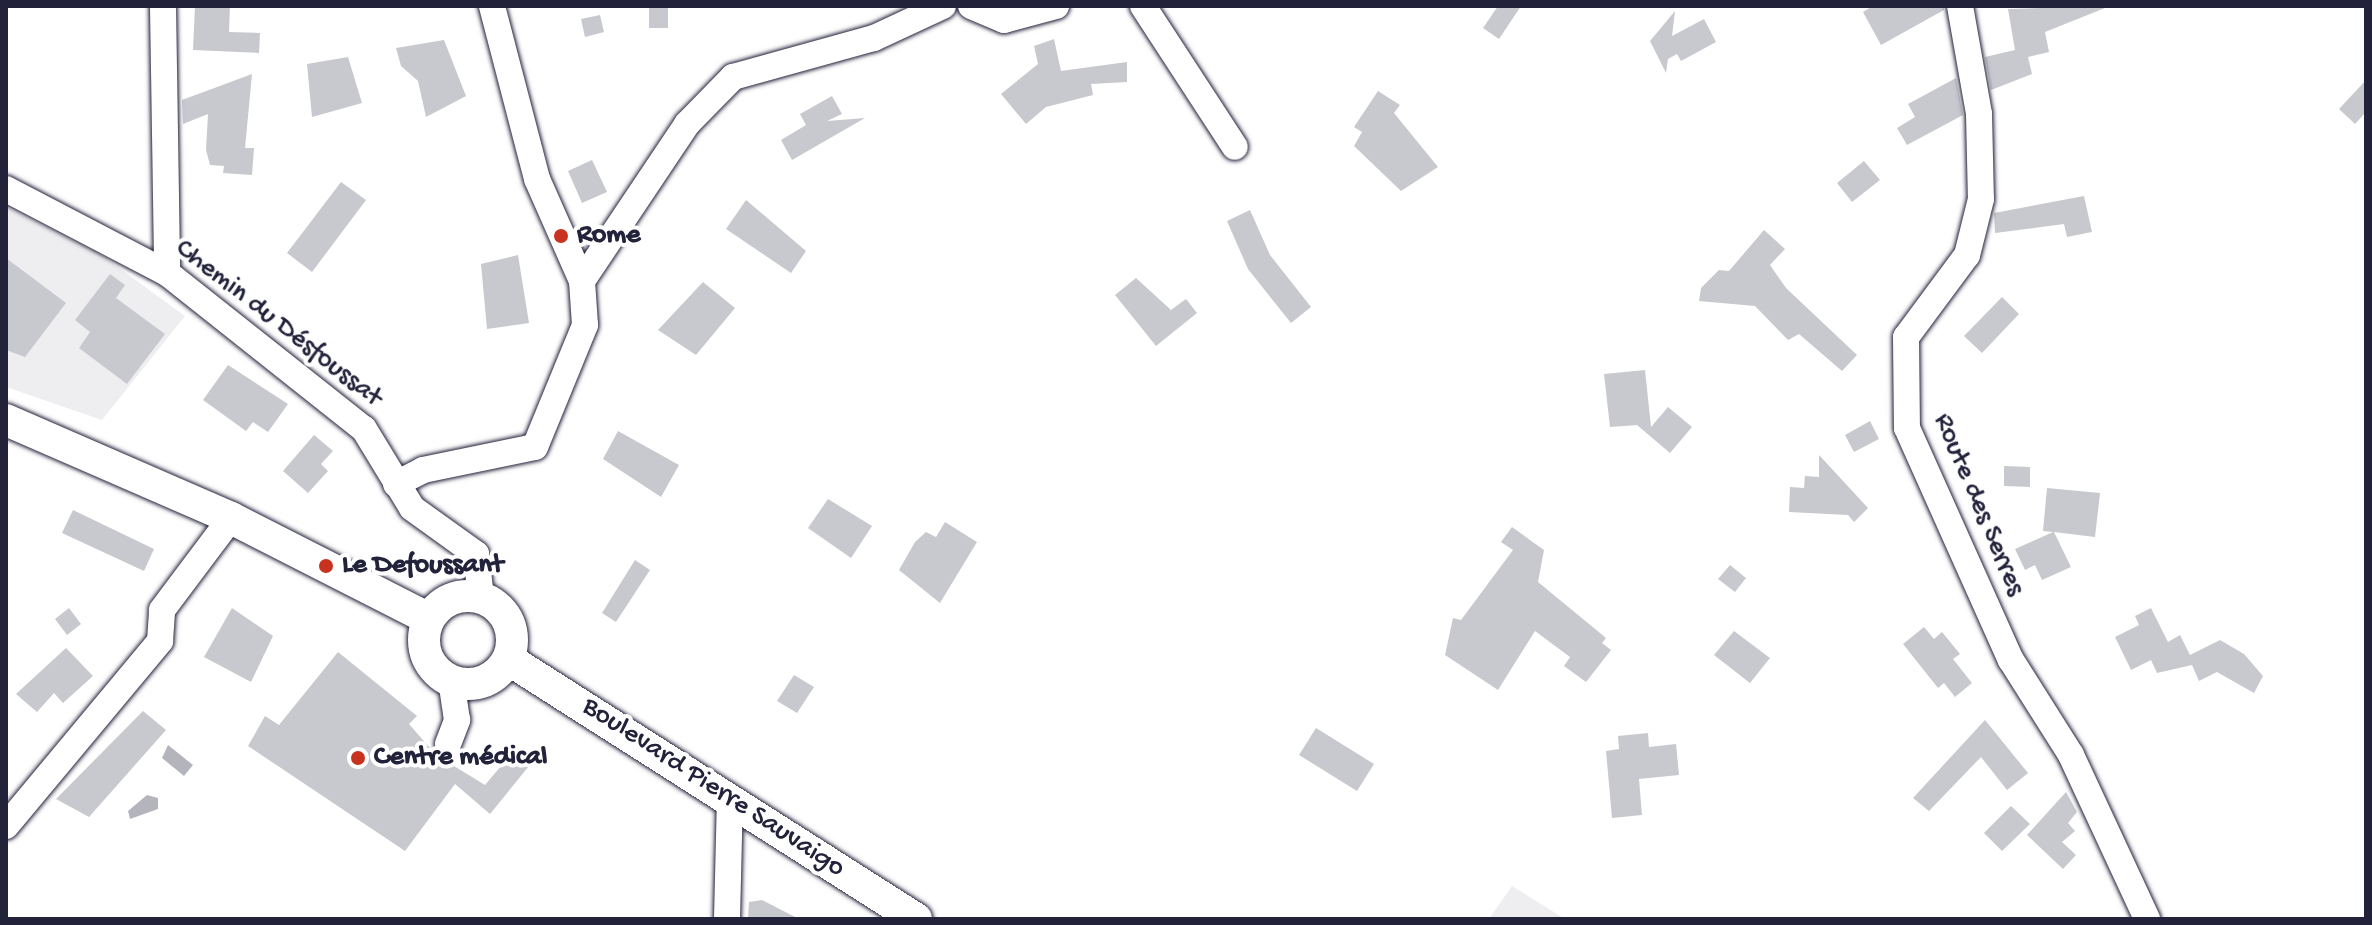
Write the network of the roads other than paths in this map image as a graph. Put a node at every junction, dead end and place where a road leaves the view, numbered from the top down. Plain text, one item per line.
1 (163, 6) edge
2 (492, 6) edge
3 (943, 6) edge
4 (971, 6) edge
5 (1056, 6) edge
6 (1143, 6) edge
7 (1960, 6) edge
8 (1235, 147) dead end
9 (6, 189) edge
10 (167, 273) junction
11 (582, 281) junction
12 (6, 420) edge
13 (396, 484) junction
14 (231, 518) junction
15 (481, 597) junction
16 (429, 619) junction
17 (508, 659) junction
18 (451, 680) junction
19 (448, 744) dead end
20 (730, 799) junction
21 (6, 826) edge
22 (727, 919) edge
23 (916, 919) edge
24 (2147, 919) edge

1 - 10 street
2 - 11 street
3 - 11 street
4 - 5 street
6 - 8 street
7 - 24 street, Route des Serres
9 - 10 street, Chemin du Désfoussat
10 - 13 street, Chemin du Désfoussat
11 - 13 street
12 - 14 main road
13 - 15 street, Chemin du Désfoussat
14 - 16 main road
14 - 21 street
15 - 16 main road
15 - 17 main road
16 - 18 main road
17 - 18 main road
17 - 20 main road, Boulevard Pierre Sauvaigo
18 - 19 street
20 - 22 street
20 - 23 main road, Boulevard Pierre Sauvaigo

